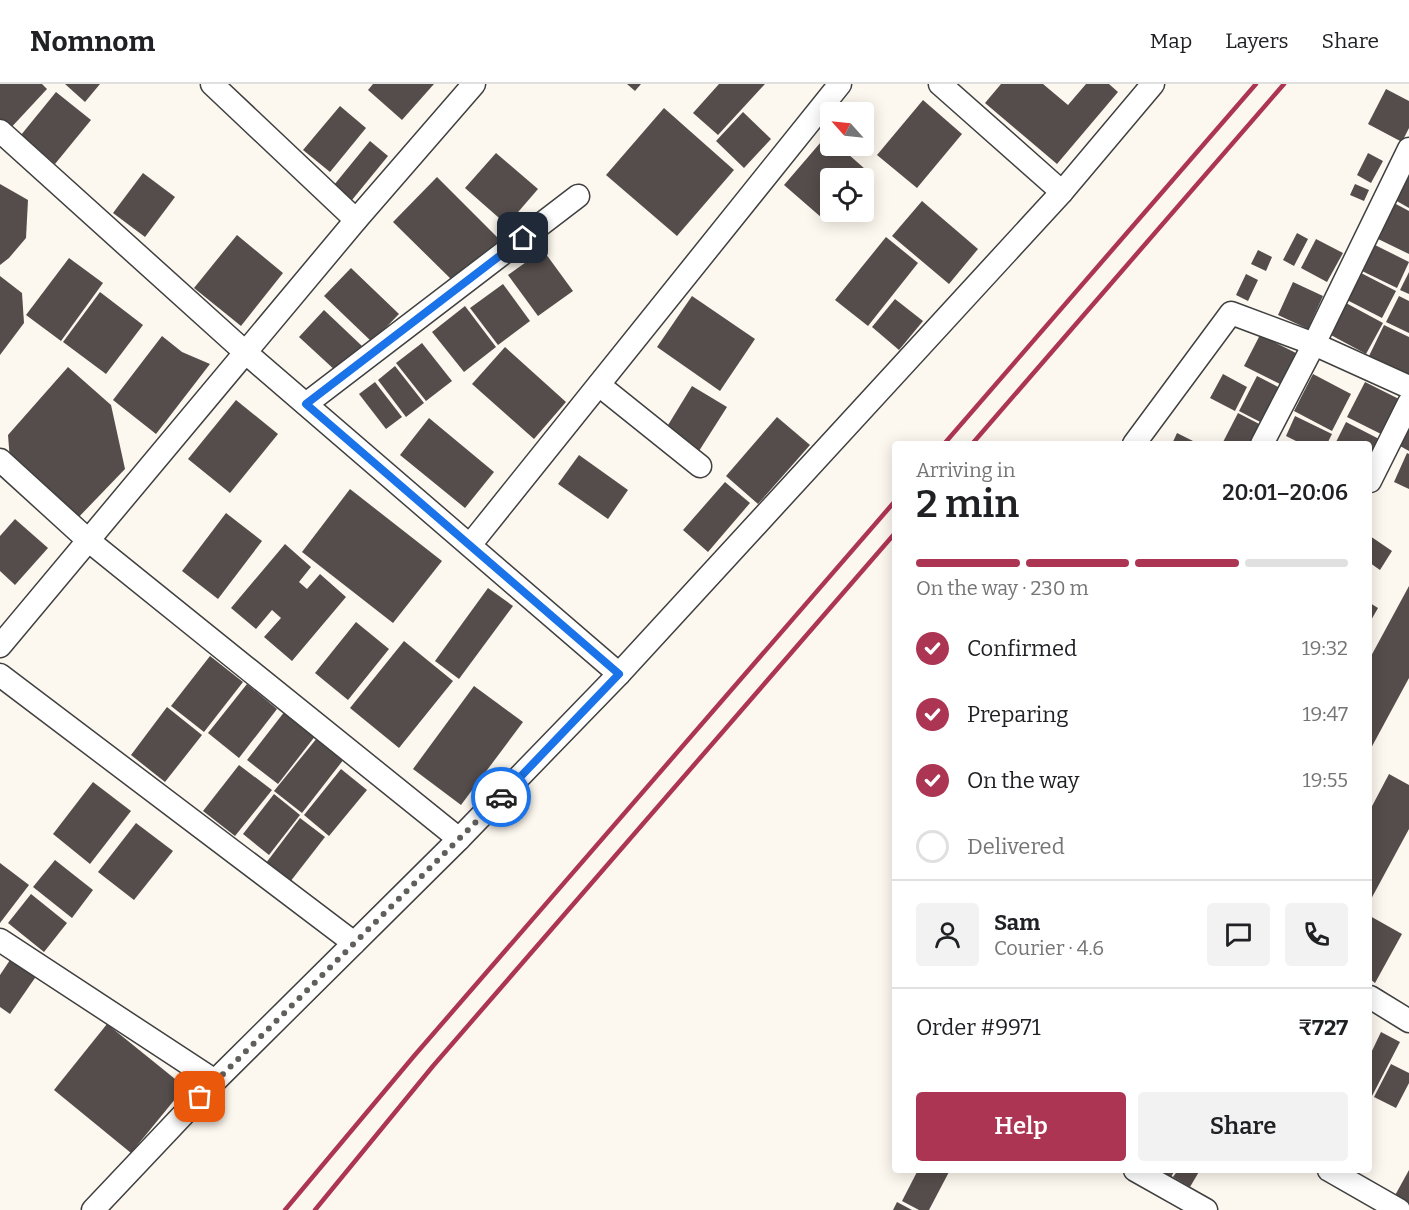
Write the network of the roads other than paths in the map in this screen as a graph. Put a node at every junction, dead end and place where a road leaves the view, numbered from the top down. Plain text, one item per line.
1 (212, 84) edge
2 (474, 84) edge
3 (840, 84) edge
4 (940, 84) edge
5 (1153, 84) edge
6 (0, 131) edge
7 (1408, 152) edge
8 (1062, 192) junction
9 (578, 196) dead end
10 (356, 220) junction
11 (1314, 344) junction
12 (245, 352) junction
13 (599, 385) junction
14 (1409, 387) edge
15 (306, 404) junction
16 (1409, 404) edge
17 (1136, 441) edge
18 (1264, 441) edge
19 (0, 460) edge
20 (700, 466) dead end
21 (1372, 477) edge
22 (89, 541) junction
23 (470, 545) junction
24 (0, 646) edge
25 (619, 674) junction
26 (0, 675) edge
27 (459, 840) junction
28 (0, 940) edge
29 (354, 943) junction
30 (1372, 998) edge
31 (1409, 1021) edge
32 (215, 1081) junction
33 (1139, 1173) edge
34 (1334, 1173) edge
35 (93, 1210) edge
36 (1206, 1210) edge
37 (1399, 1210) edge

1 - 10 street
2 - 10 street
3 - 13 street
4 - 8 street
5 - 8 street
6 - 12 street
7 - 11 street
8 - 25 street
9 - 15 street
10 - 12 street
11 - 14 street
11 - 17 street
11 - 18 street
12 - 15 street
12 - 22 street
13 - 20 street
13 - 23 street
15 - 23 street
16 - 21 street
19 - 22 street
22 - 24 street
22 - 27 street
23 - 25 street
25 - 27 street
26 - 29 street
27 - 29 street
28 - 32 street
29 - 32 street
30 - 31 street
32 - 35 street
33 - 36 street
34 - 37 street

